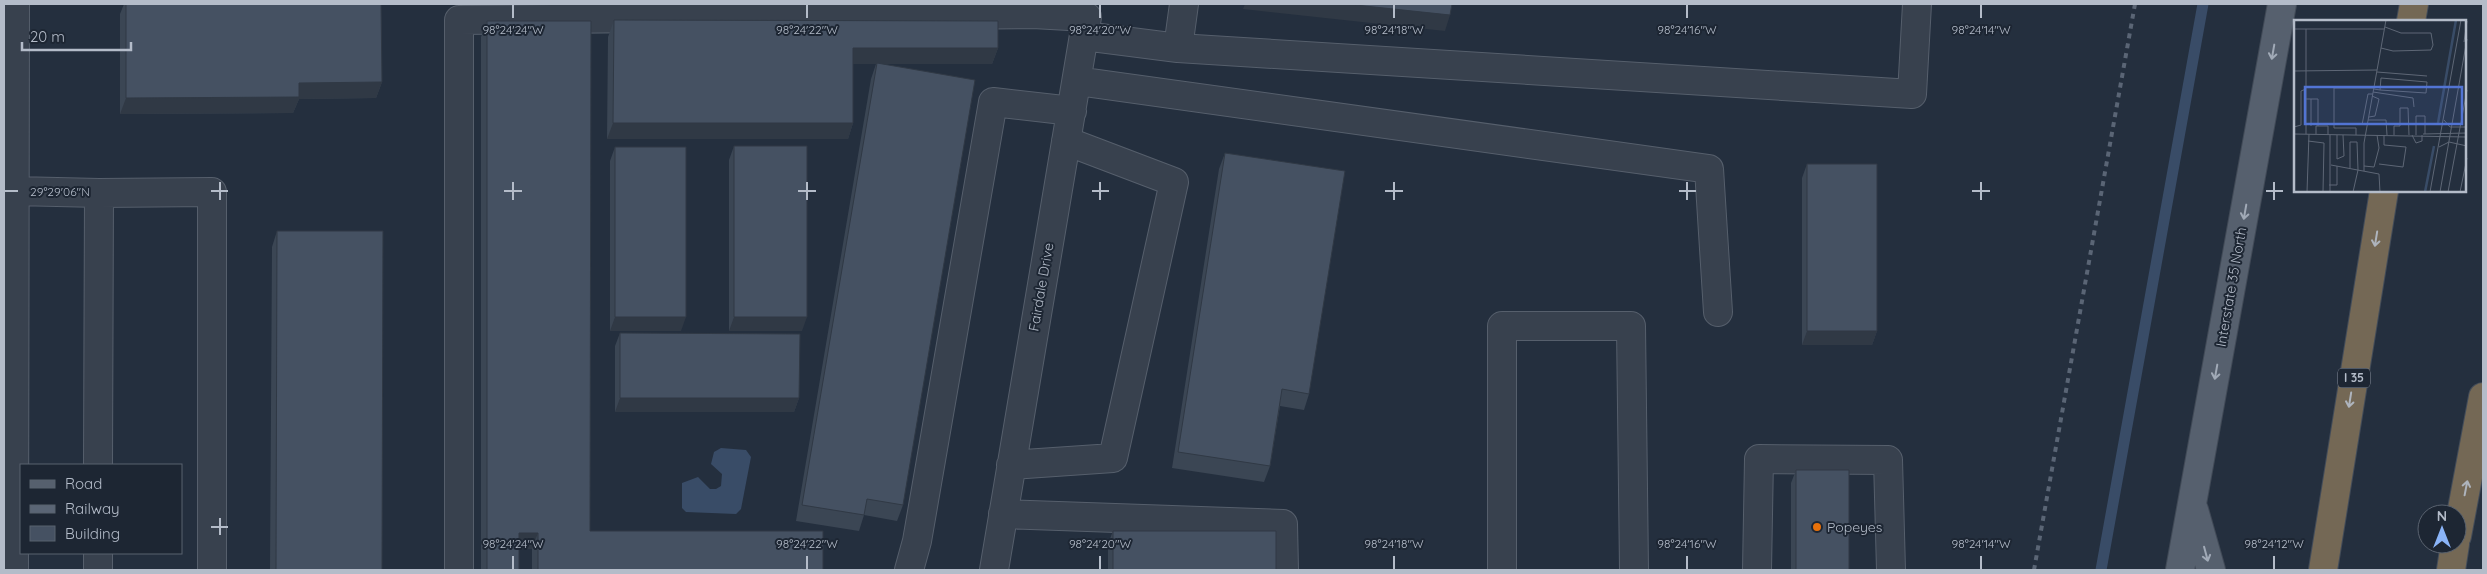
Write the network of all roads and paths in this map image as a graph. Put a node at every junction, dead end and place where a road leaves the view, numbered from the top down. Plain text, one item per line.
1 (1184, 4) edge
2 (1917, 4) edge
3 (2282, 4) edge
4 (2414, 4) edge
5 (1087, 19) edge
6 (11, 20) edge
7 (2412, 20) edge
8 (1178, 48) junction
9 (1077, 81) junction
10 (1072, 111) junction
11 (1066, 141) junction
12 (15, 190) junction
13 (2384, 192) edge
14 (99, 193) junction
15 (1718, 312) dead end
16 (2483, 397) edge
17 (98, 464) edge
18 (1011, 465) junction
19 (2193, 504) junction
20 (2463, 504) edge
21 (1003, 514) junction
22 (98, 554) edge
23 (2323, 567) edge
24 (14, 570) edge
25 (98, 570) edge
26 (212, 570) edge
27 (459, 570) edge
28 (909, 570) edge
29 (994, 570) edge
30 (1284, 570) edge
31 (1502, 570) edge
32 (1634, 570) edge
33 (1757, 570) edge
34 (1891, 570) edge
35 (2164, 570) edge
36 (2180, 570) edge
37 (2211, 570) edge

1 - 8 street
2 - 8 street
3 -> 19 main road, Interstate 35 North
4 - 7 highway
5 - 8 street
5 - 9 street, Fairdale Drive
5 - 27 street
6 - 12 street
9 - 10 street, Fairdale Drive
9 - 15 street
10 - 11 street, Fairdale Drive
10 - 28 street
11 - 18 street, Fairdale Drive
11 - 18 street
12 - 14 street
12 - 24 street
13 -> 23 highway, I 35
14 - 17 street
14 - 26 street
20 -> 16 highway
18 - 21 street, Fairdale Drive
19 - 35 main road
19 - 36 main road, Interstate 35 North
19 -> 37 main road
21 - 29 street, Fairdale Drive
21 - 30 street
22 - 25 street
31 - 32 street
33 - 34 street

